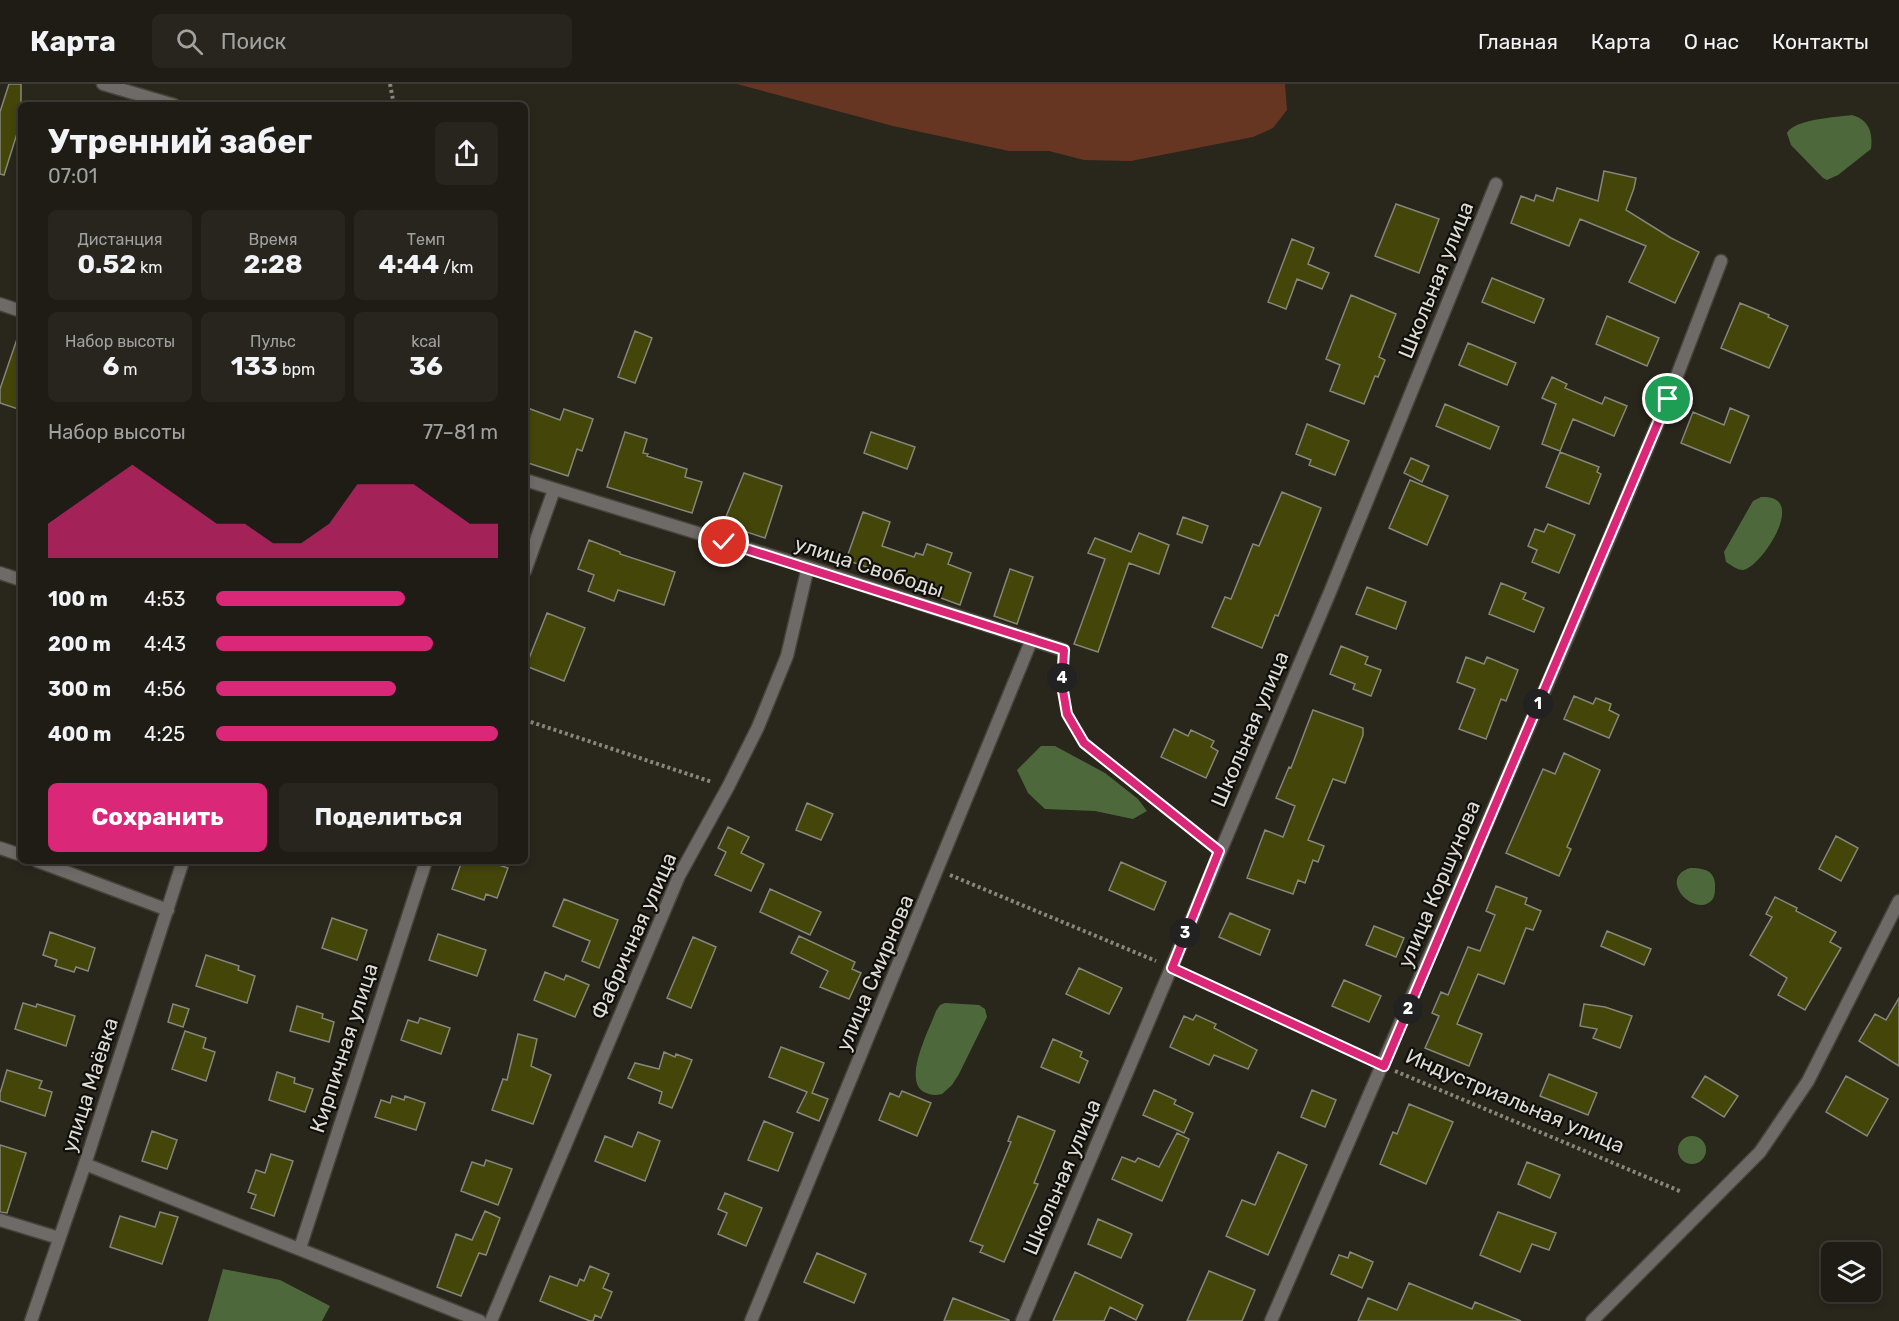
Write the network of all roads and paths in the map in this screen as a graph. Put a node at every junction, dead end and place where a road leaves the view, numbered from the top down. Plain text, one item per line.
1 (103, 84) edge
2 (390, 84) edge
3 (164, 102) edge
4 (393, 102) edge
5 (1496, 183) dead end
6 (1721, 261) dead end
7 (0, 304) edge
8 (18, 310) edge
9 (528, 481) edge
10 (554, 490) junction
11 (528, 563) edge
12 (808, 567) junction
13 (0, 573) edge
14 (18, 579) edge
15 (1032, 639) junction
16 (1064, 650) joint
17 (528, 721) edge
18 (728, 787) junction
19 (0, 848) edge
20 (1219, 851) junction
21 (18, 854) edge
22 (45, 864) edge
23 (182, 864) edge
24 (425, 864) edge
25 (939, 870) junction
26 (1899, 902) edge
27 (168, 910) junction
28 (1172, 968) junction
29 (1384, 1066) junction
30 (85, 1164) junction
31 (1682, 1192) dead end
32 (0, 1220) edge
33 (59, 1238) junction
34 (300, 1248) junction
35 (31, 1321) edge
36 (480, 1321) edge
37 (491, 1321) edge
38 (751, 1321) edge
39 (1022, 1321) edge
40 (1272, 1321) edge
41 (1592, 1321) edge

1 - 3 street
2 - 4 path
5 - 20 street, Школьная улица
6 - 29 street, улица Коршунова
7 - 8 street
9 - 10 street, улица Свободы
10 - 11 street
10 - 12 street, улица Свободы
12 - 15 street, улица Свободы
12 - 18 street, Фабричная улица
13 - 14 street
15 - 16 street, улица Свободы
15 - 25 street, улица Смирнова
16 - 20 path
17 - 18 path
18 - 37 street, Фабричная улица
19 - 21 street
20 - 28 street, Школьная улица
22 - 27 street
23 - 27 street, улица Маёвка
24 - 34 street, Кирпичная улица
25 - 28 path, Индустриальная улица
25 - 38 street, улица Смирнова
26 - 41 street
27 - 30 street, улица Маёвка
28 - 29 path, Индустриальная улица
28 - 39 street, Школьная улица
29 - 31 path, Индустриальная улица
29 - 40 street, улица Коршунова
30 - 33 street, улица Маёвка
30 - 34 street
32 - 33 street
33 - 35 street, улица Маёвка
34 - 36 street

